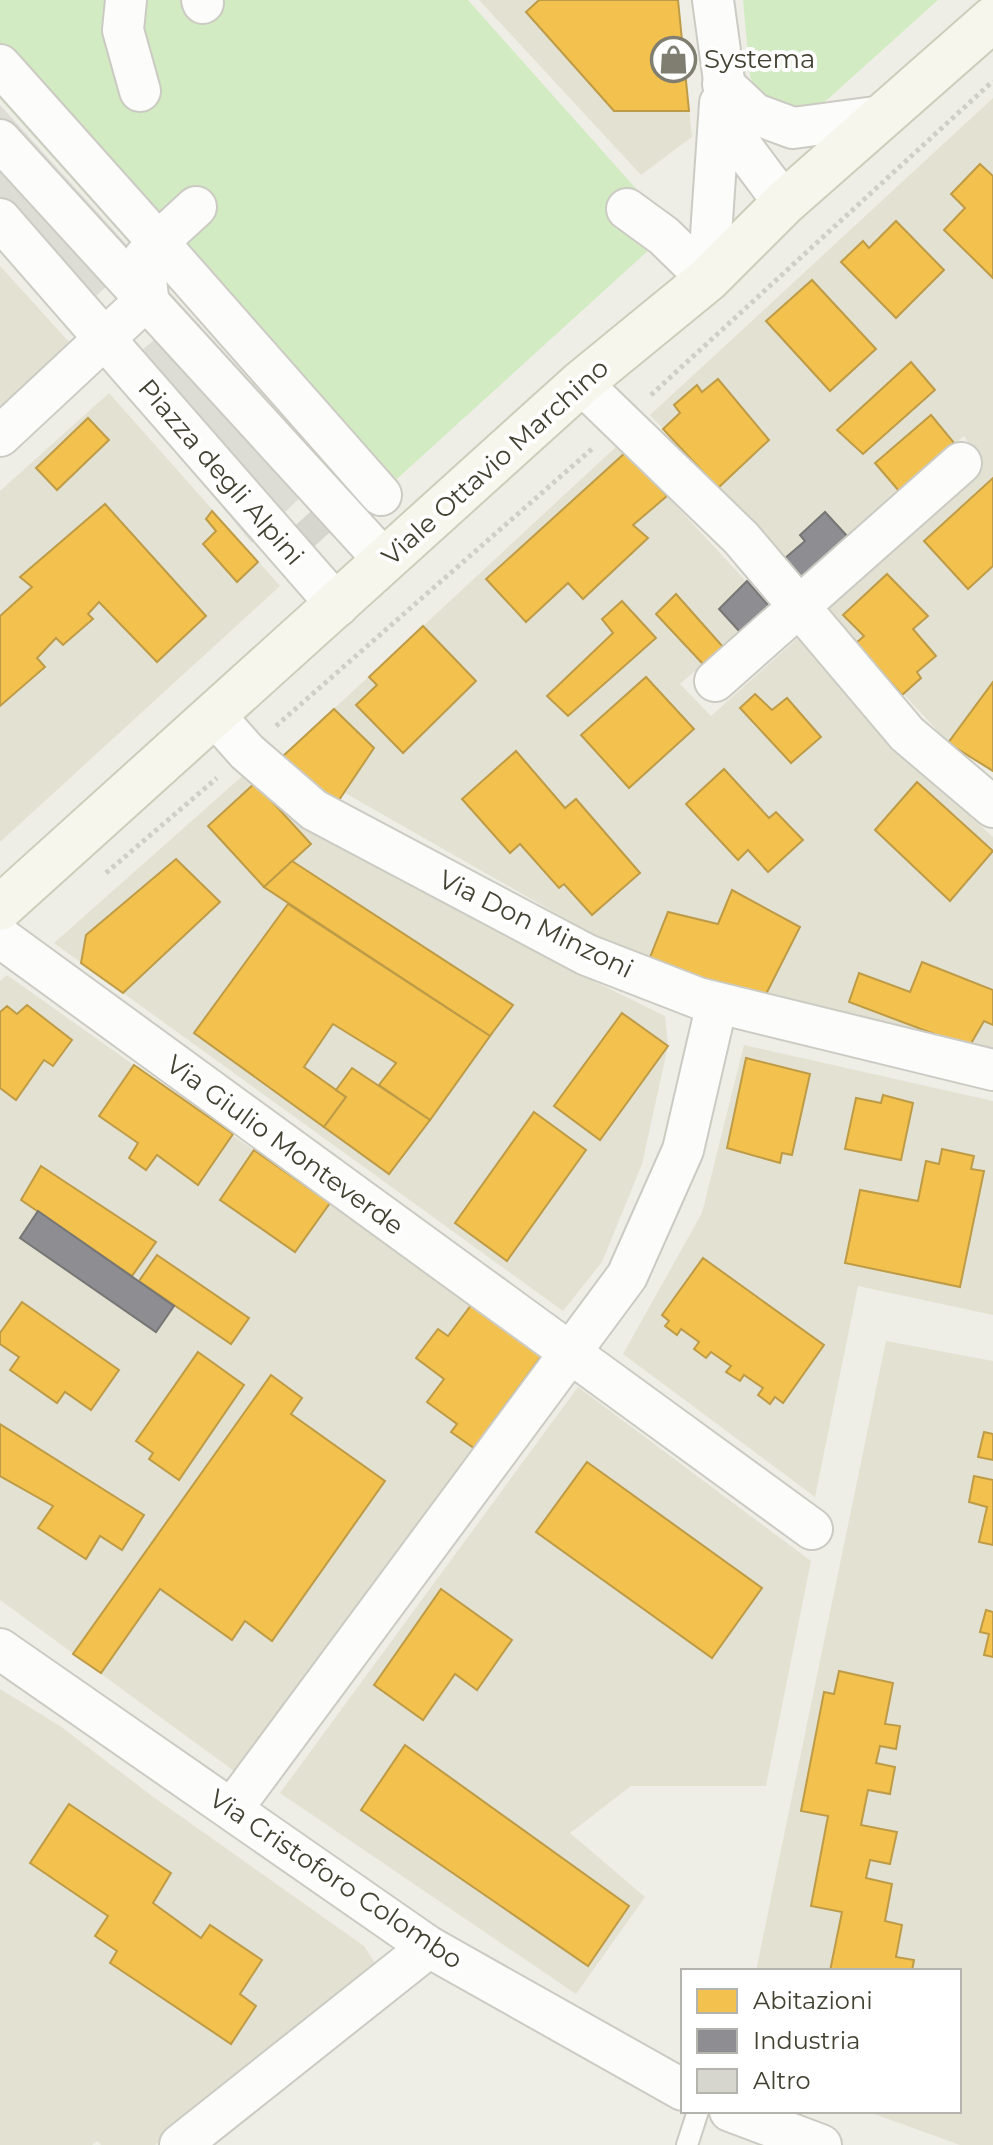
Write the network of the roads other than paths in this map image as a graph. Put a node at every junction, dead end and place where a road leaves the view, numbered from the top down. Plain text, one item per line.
1 (126, 0) edge
2 (713, 0) edge
3 (993, 19) edge
4 (0, 65) edge
5 (723, 84) junction
6 (140, 91) dead end
7 (883, 116) junction
8 (0, 140) edge
9 (784, 203) junction
10 (196, 207) dead end
11 (627, 209) dead end
12 (0, 219) edge
13 (158, 242) junction
14 (708, 279) junction
15 (148, 298) junction
16 (105, 339) junction
17 (581, 383) junction
18 (0, 436) edge
19 (961, 463) dead end
20 (381, 495) dead end
21 (385, 561) junction
22 (338, 606) junction
23 (798, 606) junction
24 (715, 681) dead end
25 (216, 717) junction
26 (993, 807) edge
27 (0, 908) edge
28 (0, 937) edge
29 (707, 1001) junction
30 (993, 1070) edge
31 (569, 1353) junction
32 (812, 1529) dead end
33 (0, 1649) edge
34 (232, 1809) junction
35 (429, 1947) junction
36 (681, 2089) edge
37 (697, 2113) edge
38 (735, 2113) edge
39 (180, 2145) edge
40 (687, 2145) edge
41 (821, 2145) edge

1 - 6 street
2 - 5 street
3 - 7 street, Viale Ottavio Marchino
4 - 13 street
5 - 7 street
5 - 9 street
5 - 14 street
7 - 9 street, Viale Ottavio Marchino
8 - 15 street
9 - 14 street, Viale Ottavio Marchino
10 - 13 street
11 - 14 street
12 - 16 street, Piazza degli Alpini
13 - 15 street
13 - 20 street
14 - 17 street, Viale Ottavio Marchino
15 - 16 street
15 - 21 street
16 - 18 street
16 - 22 street, Piazza degli Alpini
17 - 21 street, Viale Ottavio Marchino
17 - 23 street
19 - 23 street
21 - 22 street, Viale Ottavio Marchino
22 - 25 street, Viale Ottavio Marchino
23 - 24 street
23 - 26 street
25 - 27 street, Viale Ottavio Marchino
25 - 29 street, Via Don Minzoni
28 - 31 street, Via Giulio Monteverde
29 - 30 street, Via Don Minzoni
29 - 31 street
31 - 32 street, Via Giulio Monteverde
31 - 34 street
33 - 34 street, Via Cristoforo Colombo
34 - 35 street, Via Cristoforo Colombo
35 - 36 street, Via Cristoforo Colombo
35 - 39 street
37 - 40 lane
38 - 41 street

